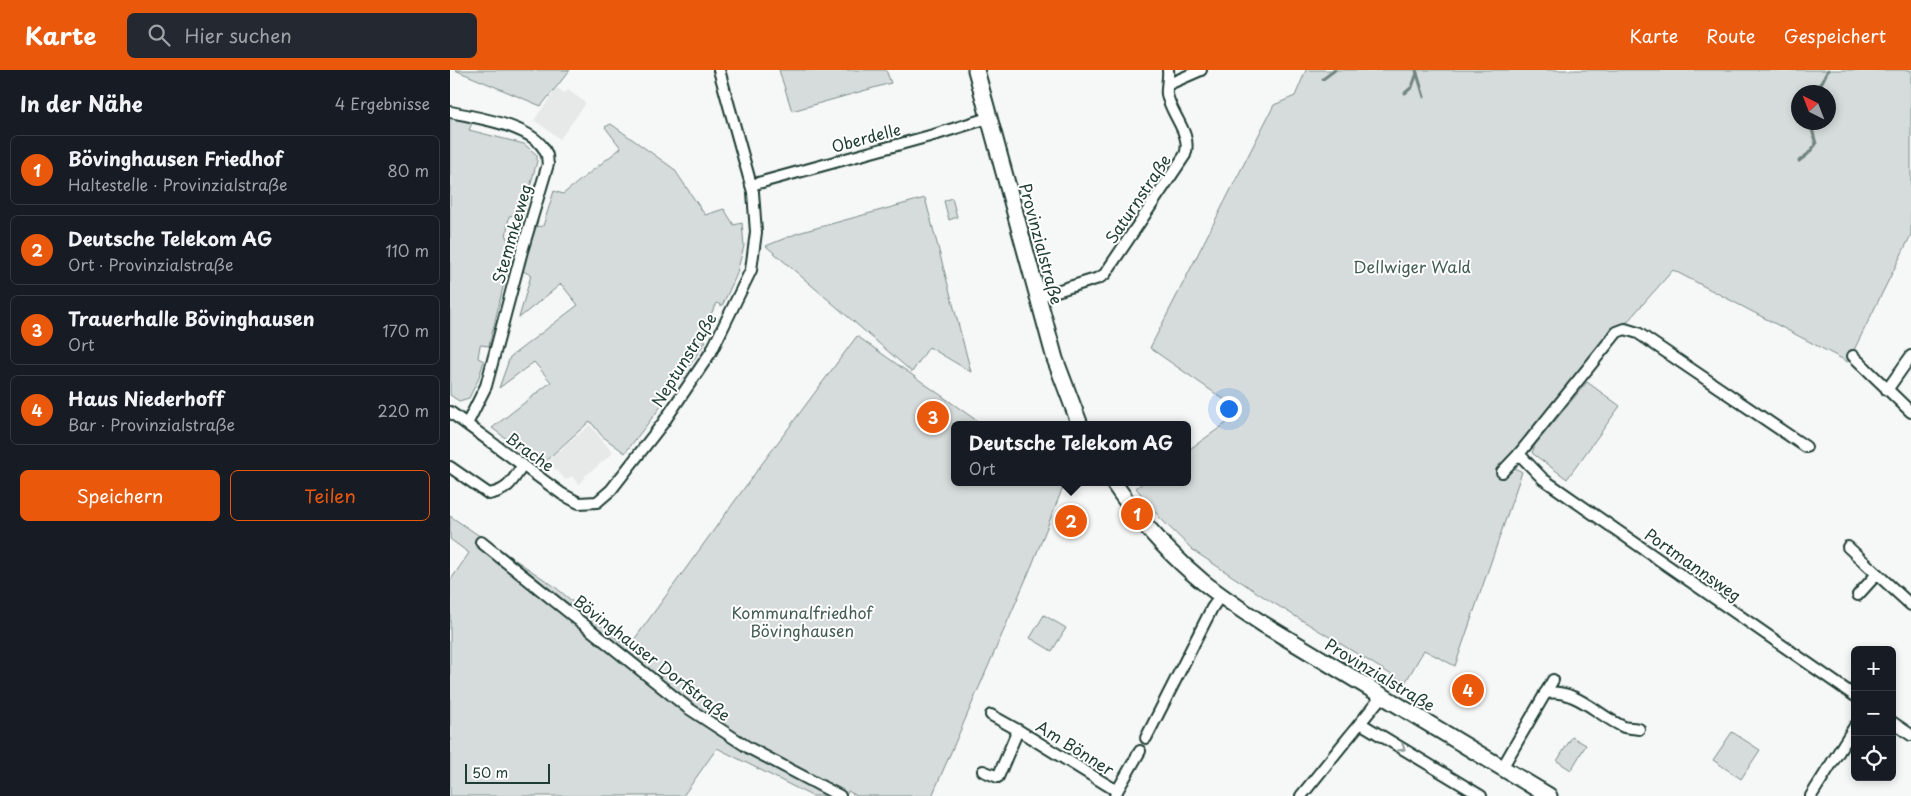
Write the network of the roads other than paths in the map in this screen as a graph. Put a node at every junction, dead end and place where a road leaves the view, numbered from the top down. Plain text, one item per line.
1 (719, 70) edge
2 (976, 70) edge
3 (1168, 70) edge
4 (1201, 70) edge
5 (1169, 84) junction
6 (450, 112) edge
7 (988, 118) junction
8 (751, 185) junction
9 (1037, 297) junction
10 (1853, 356) dead end
11 (1911, 356) edge
12 (1887, 390) junction
13 (450, 412) edge
14 (1911, 412) edge
15 (1078, 421) edge
16 (467, 424) junction
17 (1806, 447) dead end
18 (1519, 454) junction
19 (523, 465) junction
20 (450, 467) edge
21 (1502, 472) dead end
22 (1116, 486) edge
23 (597, 502) joint
24 (481, 542) dead end
25 (1848, 547) dead end
26 (1877, 574) junction
27 (1221, 595) junction
28 (1858, 595) dead end
29 (1911, 605) edge
30 (1553, 680) dead end
31 (1545, 693) junction
32 (1851, 693) edge
33 (1382, 696) junction
34 (991, 715) dead end
35 (1360, 723) junction
36 (1896, 725) edge
37 (1639, 729) dead end
38 (1018, 730) junction
39 (1851, 732) edge
40 (1911, 735) edge
41 (1146, 738) dead end
42 (1140, 751) dead end
43 (1502, 768) junction
44 (983, 771) dead end
45 (1116, 794) edge
46 (840, 796) edge
47 (1301, 796) edge
48 (1481, 796) edge
49 (1549, 796) edge
50 (1811, 796) edge

1 - 8 street, Neptunstraße
2 - 7 main road, Provinzialstraße
3 - 5 street, Saturnstraße
4 - 5 street
5 - 9 street, Saturnstraße
6 - 16 street, Stemmkeweg
7 - 8 street, Oberdelle
7 - 9 main road, Provinzialstraße
8 - 23 street, Neptunstraße
9 - 15 main road, Provinzialstraße
10 - 12 street
11 - 12 street
12 - 14 street
13 - 16 street, Brache
16 - 19 street, Brache
17 - 18 street
18 - 21 street
18 - 32 street, Portmannsweg
19 - 20 street
19 - 23 street, Brache
22 - 27 main road, Provinzialstraße
24 - 46 street, Bövinghauser Dorfstraße
25 - 26 street
26 - 28 street
26 - 29 street
27 - 33 main road, Provinzialstraße
27 - 41 street
30 - 31 street
31 - 37 street
31 - 43 street
33 - 35 street
33 - 43 main road, Provinzialstraße
34 - 38 street, Am Bönner
35 - 47 street
35 -> 48 street
36 - 40 street
38 - 44 street, Am Bönner
38 - 45 street, Am Bönner
39 - 50 street
42 - 45 street, Am Bönner
43 - 49 main road, Provinzialstraße

